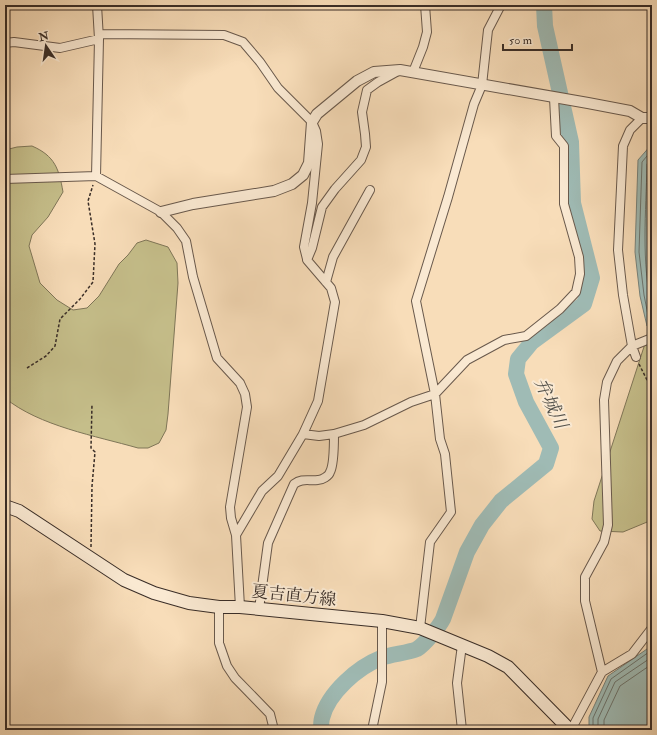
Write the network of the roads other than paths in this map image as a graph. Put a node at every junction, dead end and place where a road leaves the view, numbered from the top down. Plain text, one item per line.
1 (98, 5) edge
2 (425, 5) edge
3 (501, 5) edge
4 (99, 37) junction
5 (5, 43) edge
6 (400, 70) junction
7 (413, 72) junction
8 (482, 85) junction
9 (554, 98) junction
10 (647, 118) edge
11 (312, 122) junction
12 (96, 176) junction
13 (5, 179) edge
14 (370, 190) dead end
15 (161, 212) junction
16 (307, 260) junction
17 (326, 282) junction
18 (652, 338) edge
19 (632, 346) junction
20 (636, 357) road end
21 (435, 394) junction
22 (302, 434) junction
23 (334, 434) junction
24 (5, 506) edge
25 (236, 535) junction
26 (219, 607) junction
27 (240, 607) junction
28 (259, 609) junction
29 (382, 621) junction
30 (420, 628) junction
31 (652, 628) edge
32 (462, 645) junction
33 (602, 672) junction
34 (274, 730) edge
35 (372, 730) edge
36 (462, 730) edge
37 (571, 730) edge

1 - 4 street
2 - 7 street
3 - 8 street
4 - 5 street
4 - 11 street
4 - 12 street
6 - 7 street
6 - 11 street
6 - 16 street
7 - 8 street
8 - 9 street
8 - 21 street
9 - 10 street
9 - 21 street
10 - 19 street
11 - 15 street
11 - 16 street
12 - 13 street
12 - 15 street
14 - 17 street
15 - 25 street
16 - 17 street
17 - 22 street
18 - 19 street
19 - 20 street
19 - 33 street
21 - 23 street
21 - 30 street
22 - 23 street
22 - 25 street
23 - 28 street
24 - 26 main road, 夏吉直方線
25 - 27 street
26 - 27 main road, 夏吉直方線
26 - 34 street
27 - 28 main road, 夏吉直方線
28 - 29 main road, 夏吉直方線
29 - 30 main road, 夏吉直方線
29 - 35 street
30 - 32 main road, 夏吉直方線
31 - 33 street
32 - 36 street
32 - 37 main road, 夏吉直方線
33 - 37 street

